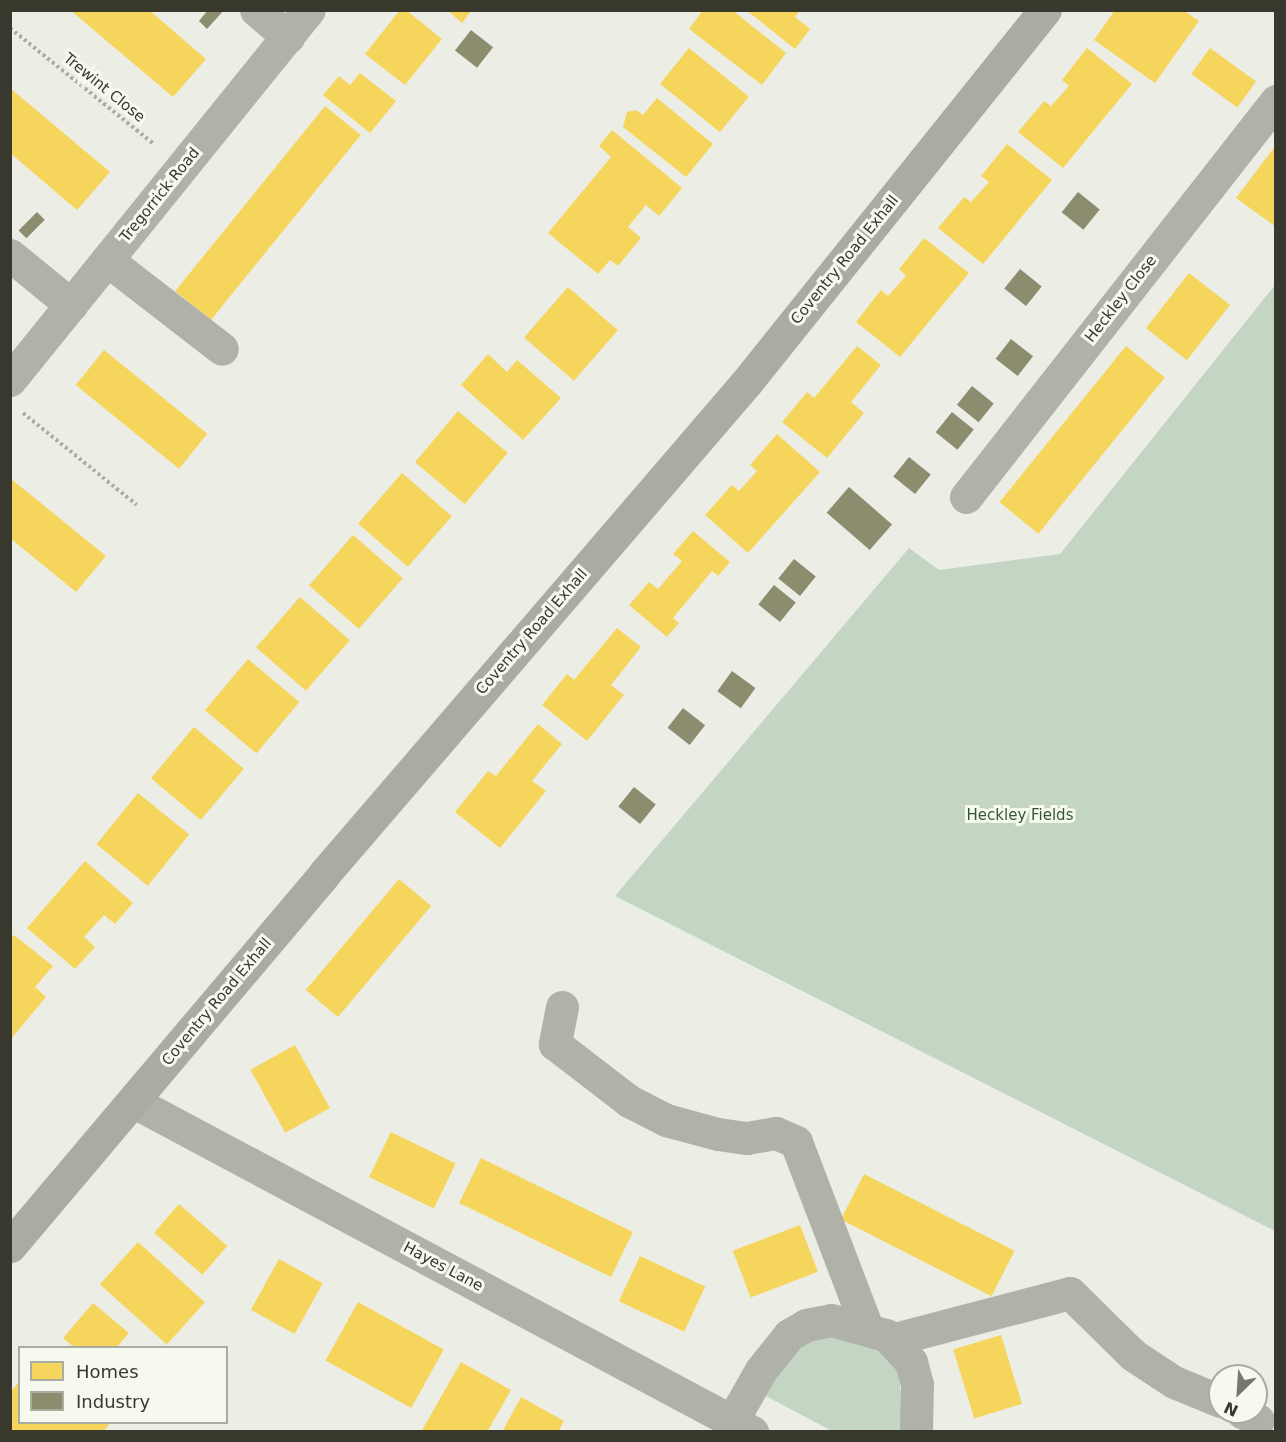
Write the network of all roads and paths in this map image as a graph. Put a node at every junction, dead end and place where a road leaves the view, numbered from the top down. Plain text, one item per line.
1 (256, 10) edge
2 (309, 10) edge
3 (1045, 10) edge
4 (10, 28) edge
5 (288, 37) junction
6 (1275, 101) edge
7 (183, 167) junction
8 (10, 255) edge
9 (107, 260) junction
10 (71, 305) junction
11 (222, 349) dead end
12 (15, 395) edge
13 (966, 497) dead end
14 (137, 505) dead end
15 (562, 1007) dead end
16 (134, 1102) junction
17 (10, 1246) edge
18 (879, 1334) junction
19 (1208, 1396) edge
20 (742, 1426) edge
21 (916, 1431) edge

1 - 5 street
2 - 5 street, Tregorrick Road
3 - 16 main road, Coventry Road Exhall
4 - 7 path, Trewint Close
5 - 7 street, Tregorrick Road
6 - 13 street, Heckley Close
7 - 9 street, Tregorrick Road
8 - 10 street
9 - 10 street, Tregorrick Road
9 - 11 street
10 - 12 street, Tregorrick Road
12 - 14 path
15 - 18 street
16 - 17 main road, Coventry Road Exhall
16 - 20 street, Hayes Lane
18 - 19 street
18 - 20 street
18 - 21 street

